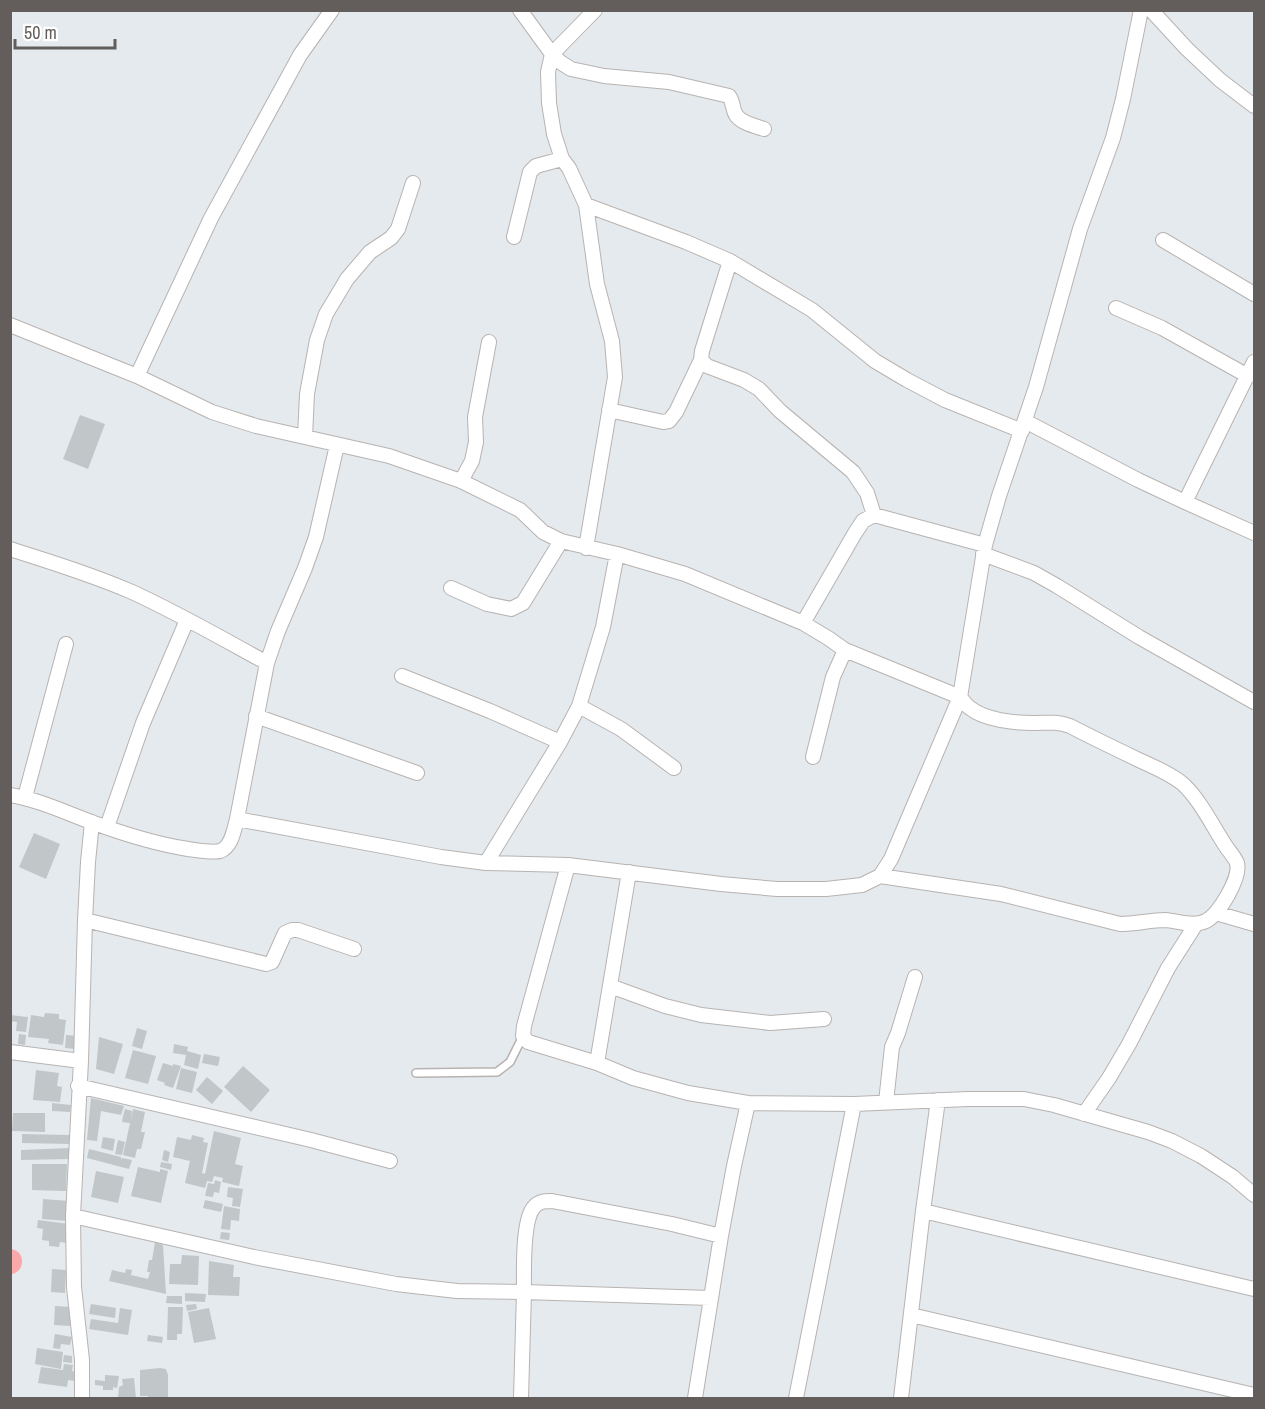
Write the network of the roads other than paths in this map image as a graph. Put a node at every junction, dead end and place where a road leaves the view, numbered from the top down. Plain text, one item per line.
1 (332, 10) edge
2 (520, 10) edge
3 (595, 10) edge
4 (1141, 10) edge
5 (1150, 10) edge
6 (552, 54) junction
7 (1254, 106) edge
8 (764, 129) dead end
9 (562, 159) junction
10 (413, 183) dead end
11 (586, 205) junction
12 (514, 237) dead end
13 (1163, 240) dead end
14 (730, 261) junction
15 (1254, 294) edge
16 (1116, 308) dead end
17 (10, 325) edge
18 (489, 342) dead end
19 (701, 360) junction
20 (1254, 363) edge
21 (137, 376) junction
22 (1248, 376) junction
23 (609, 410) junction
24 (1024, 426) junction
25 (305, 437) junction
26 (337, 445) junction
27 (461, 481) junction
28 (1185, 502) junction
29 (874, 515) junction
30 (1254, 533) edge
31 (561, 541) junction
32 (586, 548) junction
33 (10, 549) edge
34 (984, 550) junction
35 (617, 554) junction
36 (451, 588) dead end
37 (187, 620) junction
38 (803, 623) junction
39 (66, 644) dead end
40 (845, 650) junction
41 (267, 663) junction
42 (402, 676) dead end
43 (960, 697) junction
44 (1254, 702) edge
45 (579, 706) junction
46 (256, 716) junction
47 (561, 742) junction
48 (813, 757) dead end
49 (674, 768) dead end
50 (417, 773) dead end
51 (10, 795) edge
52 (25, 798) junction
53 (237, 819) junction
54 (92, 822) junction
55 (107, 827) junction
56 (486, 863) junction
57 (568, 865) junction
58 (628, 872) junction
59 (880, 876) junction
60 (1216, 913) junction
61 (85, 920) junction
62 (1196, 924) junction
63 (1254, 924) edge
64 (354, 949) dead end
65 (915, 977) dead end
66 (610, 986) junction
67 (824, 1019) dead end
68 (523, 1036) junction
69 (10, 1052) edge
70 (81, 1061) junction
71 (597, 1064) junction
72 (416, 1073) dead end
73 (78, 1086) junction
74 (938, 1100) junction
75 (886, 1102) junction
76 (748, 1104) junction
77 (854, 1104) junction
78 (1084, 1114) junction
79 (390, 1161) dead end
80 (1254, 1195) edge
81 (923, 1211) junction
82 (73, 1216) junction
83 (721, 1236) junction
84 (1254, 1289) edge
85 (524, 1292) junction
86 (711, 1298) junction
87 (911, 1315) junction
88 (1254, 1395) edge
89 (82, 1398) edge
90 (521, 1398) edge
91 (694, 1398) edge
92 (795, 1398) edge
93 (901, 1398) edge

1 - 21 street
2 - 6 street
3 - 6 street
4 - 24 street
5 - 7 street
6 - 8 street
6 - 9 street
9 - 11 street
9 - 12 street
10 - 25 street
11 - 14 street
11 - 23 street
13 - 15 street
14 - 19 street
14 - 24 street
16 - 22 street
17 - 21 street
18 - 27 street
19 - 23 street
19 - 29 street
20 - 22 street
21 - 25 street
22 - 28 street
23 - 32 street
24 - 28 street
24 - 34 street
25 - 26 street
26 - 27 street
26 - 41 street
27 - 31 street
28 - 30 street
29 - 34 street
29 - 38 street
31 - 32 street
31 - 36 street
32 - 35 street
33 - 37 street
34 - 43 street
34 - 44 street
35 - 38 street
35 - 45 street
37 - 41 street
37 - 55 street
38 - 40 street
39 - 52 street
40 - 43 street
40 - 48 street
41 - 46 street
42 - 47 street
43 - 59 street
43 - 60 street
45 - 47 street
45 - 49 street
46 - 50 street
46 - 53 street
47 - 56 street
51 - 52 street
52 - 54 street
53 - 55 street
53 - 56 street
54 - 55 street
54 - 61 street
56 - 57 street
57 - 58 street
57 - 68 street
58 - 59 street
58 - 66 street
59 - 62 street
60 - 62 street
60 - 63 street
61 - 64 street
61 - 70 street
62 - 78 street
65 - 75 street
66 - 67 street
66 - 71 street
68 - 71 street
68 - 72 lane
69 - 70 street
70 - 73 street
71 - 76 street
73 - 79 street
73 - 82 street
74 - 75 street
74 - 78 street
74 - 81 street
75 - 77 street
76 - 77 street
76 - 83 street
77 - 92 street
78 - 80 street
81 - 84 street
81 - 87 street
82 - 85 street
82 - 89 street
83 - 85 street
83 - 86 street
85 - 86 street
85 - 90 street
86 - 91 street
87 - 88 street
87 - 93 street

